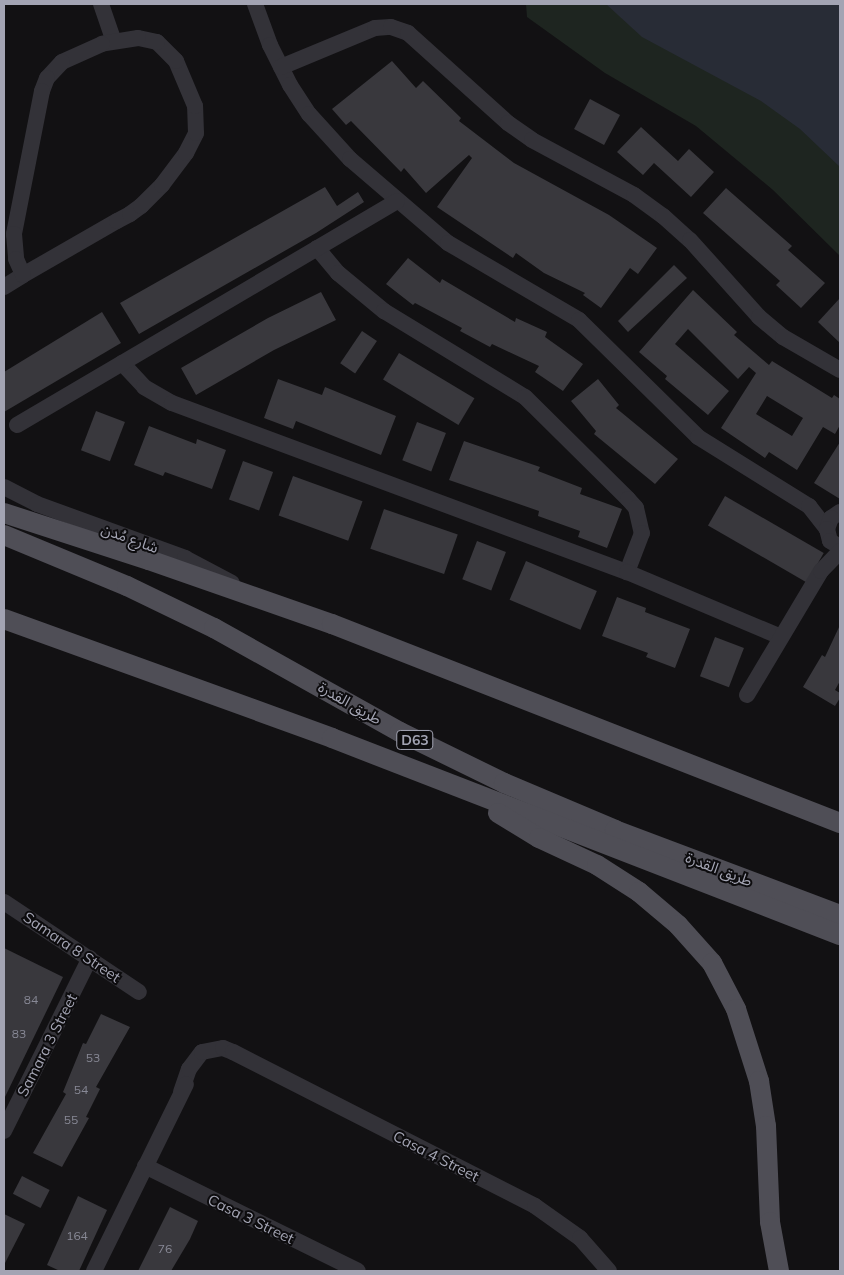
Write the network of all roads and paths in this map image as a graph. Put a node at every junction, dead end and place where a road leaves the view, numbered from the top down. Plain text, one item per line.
1 (255, 4) edge
2 (104, 7) edge
3 (114, 41) junction
4 (281, 67) junction
5 (397, 201) junction
6 (317, 248) junction
7 (23, 275) junction
8 (4, 286) edge
9 (122, 363) junction
10 (840, 370) edge
11 (17, 424) dead end
12 (4, 487) edge
13 (809, 506) junction
14 (840, 512) edge
15 (4, 514) edge
16 (4, 535) edge
17 (834, 542) edge
18 (627, 572) junction
19 (254, 596) junction
20 (4, 619) edge
21 (781, 637) junction
22 (747, 695) dead end
23 (474, 795) junction
24 (840, 823) edge
25 (4, 902) edge
26 (840, 915) edge
27 (840, 935) edge
28 (90, 958) junction
29 (139, 992) dead end
30 (4, 1131) edge
31 (145, 1166) junction
32 (94, 1271) edge
33 (358, 1271) edge
34 (609, 1271) edge
35 (779, 1271) edge

1 - 4 street
2 - 3 street
3 - 7 street
3 - 7 street
4 - 5 street
4 - 10 street
5 - 6 street
5 - 13 street
6 - 9 street
6 - 18 street
7 - 8 street
9 - 11 street
9 - 18 street
12 - 19 street, شارع مُدن
13 - 14 street
13 - 17 street
14 - 17 street
15 - 19 main road
16 - 26 main road, طريق القدرة / D63
17 - 21 street
18 - 21 street
19 - 24 main road
20 - 23 main road, طريق القدرة / D63
21 - 22 street
23 - 27 main road, طريق القدرة / D63
23 - 35 main road
25 - 28 street, Samara 8 Street
28 - 29 street, Samara 8 Street
28 - 30 street, Samara 3 Street
31 - 32 street, Casa 4 Street
31 - 33 street, Casa 3 Street
31 - 34 street, Casa 4 Street

